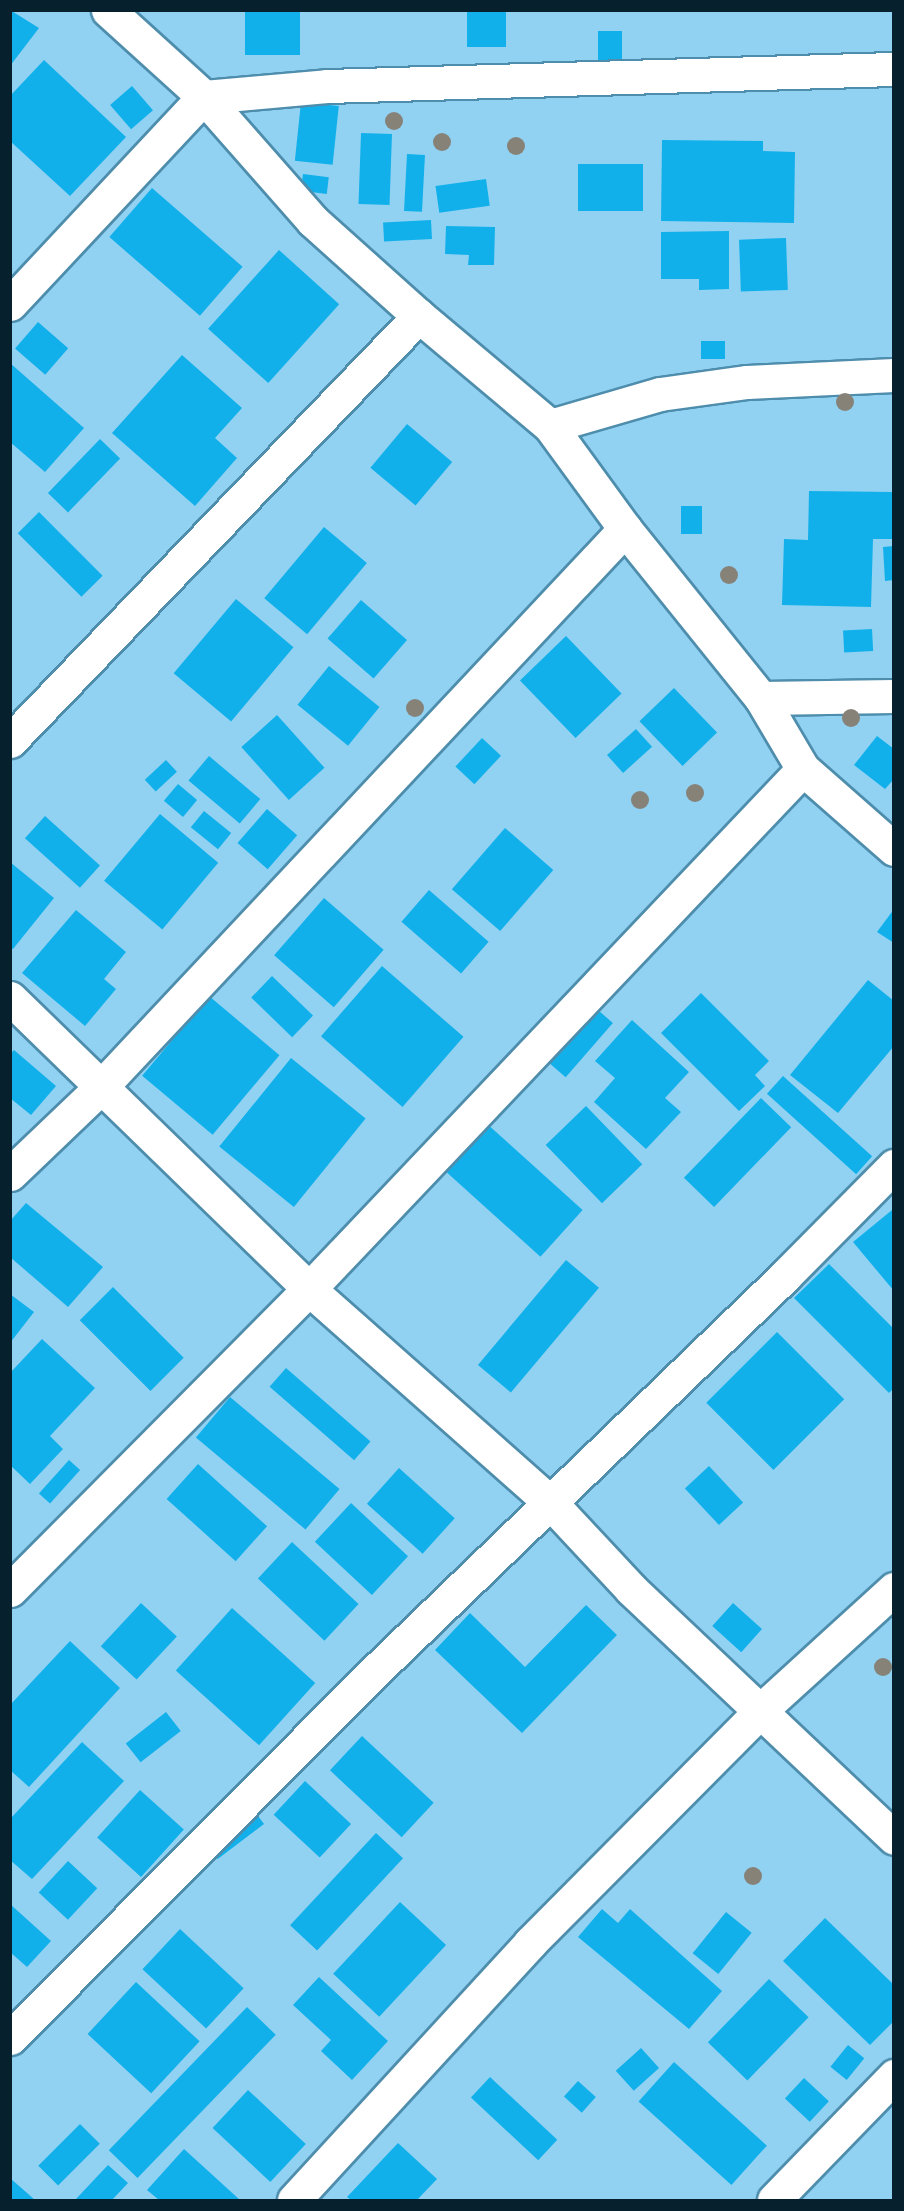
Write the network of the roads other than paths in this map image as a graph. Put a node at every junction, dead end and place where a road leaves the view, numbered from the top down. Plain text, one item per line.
1 (108, 10) edge
2 (894, 69) edge
3 (204, 97) junction
4 (10, 304) edge
5 (418, 316) junction
6 (894, 375) edge
7 (550, 426) junction
8 (625, 529) junction
9 (894, 696) edge
10 (761, 698) junction
11 (10, 741) edge
12 (803, 770) junction
13 (894, 849) edge
14 (10, 998) edge
15 (100, 1088) junction
16 (894, 1166) edge
17 (10, 1174) edge
18 (309, 1288) junction
19 (549, 1501) junction
20 (894, 1589) edge
21 (10, 1590) edge
22 (761, 1710) junction
23 (894, 1838) edge
24 (10, 2038) edge
25 (894, 2076) edge
26 (294, 2200) edge
27 (774, 2200) edge

1 - 3 street
2 - 3 street
3 - 4 street
3 - 5 street
5 - 7 street
5 - 11 street
6 - 7 street
7 - 8 street
8 - 10 street
8 - 15 street
9 - 10 street
10 - 12 street
12 - 13 street
12 - 18 street
14 - 15 street
15 - 17 street
15 - 18 street
16 - 19 street
18 - 19 street
18 - 21 street
19 - 22 street
19 - 24 street
20 - 22 street
22 - 23 street
22 - 26 street
25 - 27 street

